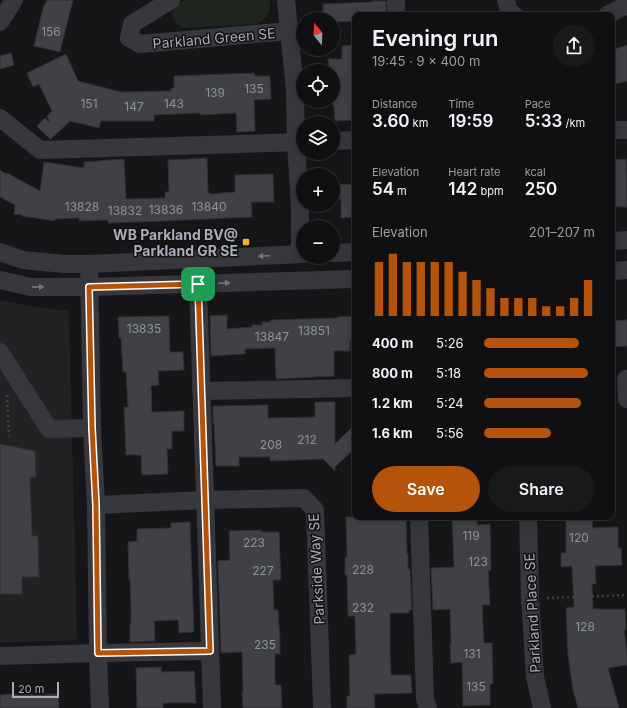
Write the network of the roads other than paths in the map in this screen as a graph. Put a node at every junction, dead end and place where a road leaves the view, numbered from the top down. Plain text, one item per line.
1 (14, 0) edge
2 (171, 0) edge
3 (286, 0) edge
4 (396, 0) edge
5 (506, 0) edge
6 (627, 5) edge
7 (396, 12) edge
8 (510, 12) edge
9 (613, 12) edge
10 (0, 22) edge
11 (289, 31) junction
12 (297, 116) edge
13 (0, 118) edge
14 (615, 130) edge
15 (627, 130) edge
16 (352, 140) edge
17 (340, 141) edge
18 (296, 143) edge
19 (300, 160) edge
20 (300, 220) edge
21 (627, 240) edge
22 (615, 241) edge
23 (0, 252) edge
24 (352, 252) edge
25 (340, 253) edge
26 (296, 254) edge
27 (88, 264) junction
28 (627, 270) edge
29 (615, 271) edge
30 (352, 279) edge
31 (0, 280) edge
32 (198, 284) junction
33 (89, 287) junction
34 (0, 352) edge
35 (622, 379) edge
36 (352, 388) edge
37 (201, 392) junction
38 (627, 399) edge
39 (92, 428) junction
40 (206, 500) junction
41 (96, 505) junction
42 (419, 520) edge
43 (528, 520) edge
44 (210, 651) junction
45 (98, 653) junction
46 (0, 656) edge
47 (100, 708) edge
48 (212, 708) edge
49 (322, 708) edge
50 (428, 708) edge
51 (542, 708) edge

1 - 10 street
2 - 11 street, Parkland Green SE
3 - 11 street, Parkland Green SE
4 - 7 street
5 - 8 street
6 - 9 street
11 - 12 street, Parkland Green SE
13 - 18 street
14 - 15 street
16 - 17 street
19 - 20 street, Parkland Green SE
21 - 22 street
23 - 27 street
24 - 25 street
26 -> 27 street
27 - 33 street
28 - 29 street
32 -> 30 street
31 -> 33 street
32 - 33 street
32 - 37 street
33 - 39 street
34 - 39 street
35 - 38 street
36 - 37 street
37 - 40 street
39 - 41 street
40 - 41 street, Parkside Way SE
40 - 44 street
40 - 49 street, Parkside Way SE
41 - 45 street
42 - 50 street
43 - 51 street, Parkland Place SE
44 - 45 street
44 - 48 street
45 - 46 street
45 - 47 street

